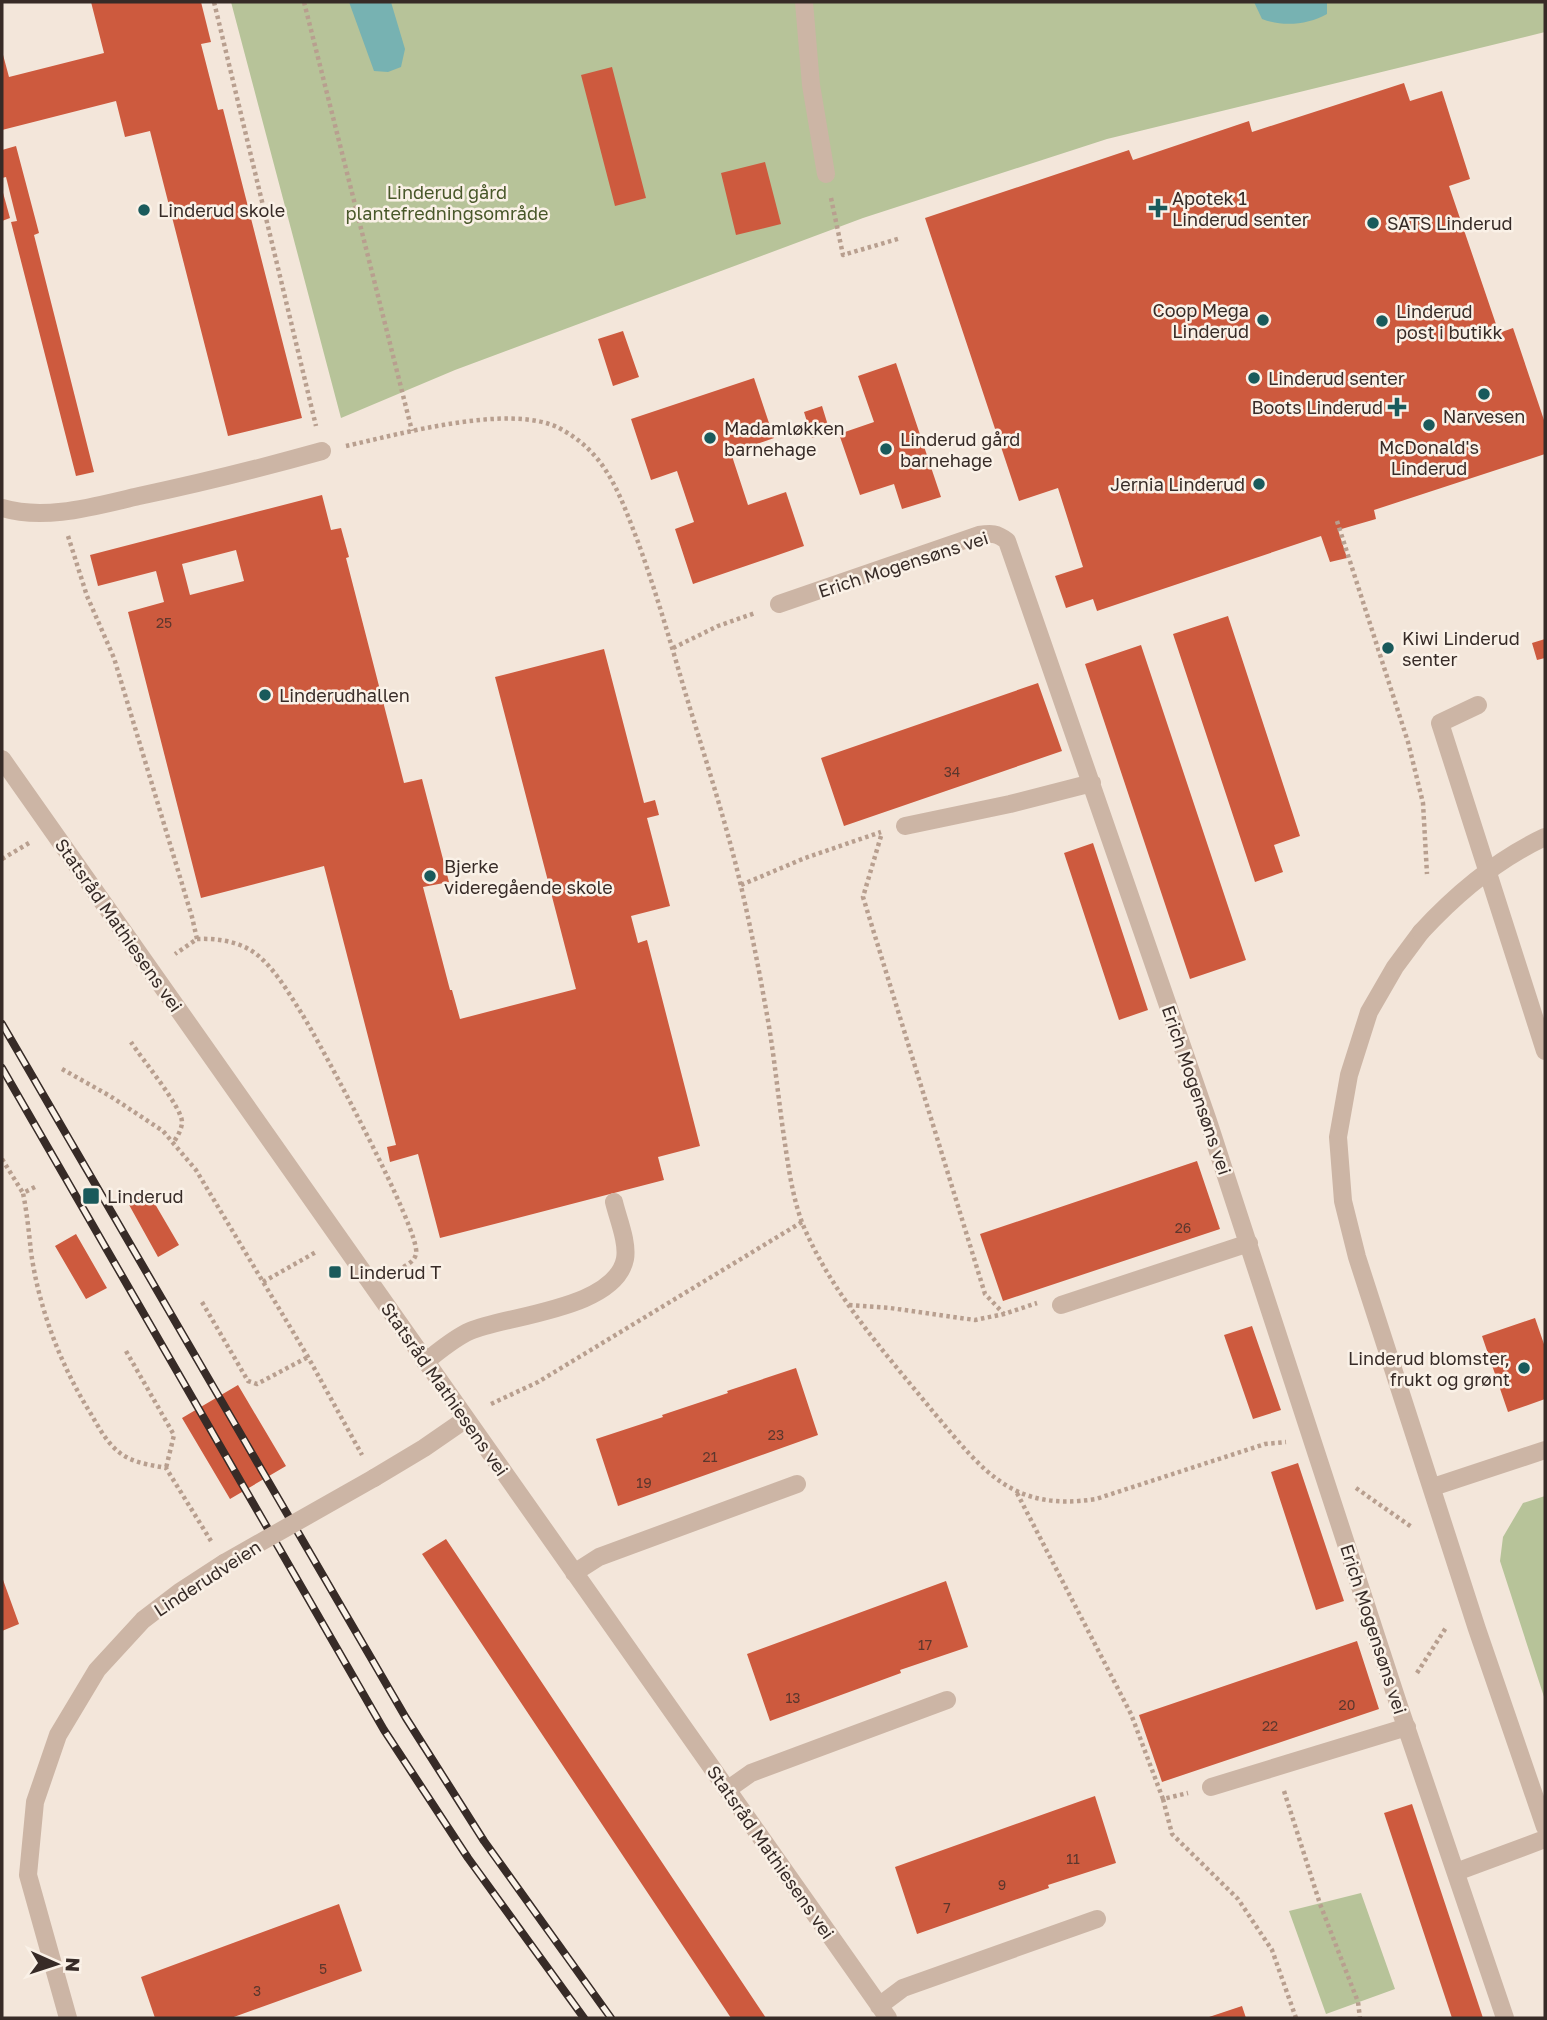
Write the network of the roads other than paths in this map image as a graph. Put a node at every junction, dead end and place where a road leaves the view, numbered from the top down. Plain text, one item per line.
1 (804, 2) edge
2 (826, 174) road end
3 (322, 451) road end
4 (2, 508) edge
5 (779, 604) road end
6 (1478, 705) dead end
7 (2, 759) edge
8 (1092, 783) junction
9 (905, 826) road end
10 (1545, 837) edge
11 (1545, 1051) edge
12 (614, 1202) dead end
13 (1249, 1243) junction
14 (1061, 1305) road end
15 (425, 1362) junction
16 (466, 1419) junction
17 (1545, 1450) edge
18 (797, 1484) dead end
19 (1433, 1487) junction
20 (574, 1573) junction
21 (947, 1700) dead end
22 (1407, 1727) junction
23 (1211, 1787) road end
24 (727, 1790) junction
25 (1545, 1827) edge
26 (1545, 1839) edge
27 (1456, 1872) junction
28 (1097, 1919) dead end
29 (883, 2012) edge
30 (68, 2018) edge
31 (1505, 2018) edge

1 - 2 street
3 - 4 street
5 - 8 street, Erich Mogensøns vei
6 - 11 street
7 - 15 street, Statsråd Mathiesens vei
8 - 9 street
8 - 13 street, Erich Mogensøns vei
10 - 19 street, bridge
12 - 15 street
13 - 14 street
13 - 22 street, Erich Mogensøns vei
15 - 16 street, Statsråd Mathiesens vei
16 - 20 street, Statsråd Mathiesens vei
16 - 30 street, Linderudveien, bridge
17 - 19 street
18 - 20 street
19 - 25 street
20 - 24 street, Statsråd Mathiesens vei
21 - 24 street
22 - 23 street
22 - 27 street, Erich Mogensøns vei
24 - 29 street, Statsråd Mathiesens vei
26 - 27 street
27 - 31 street, Erich Mogensøns vei
28 - 29 street

